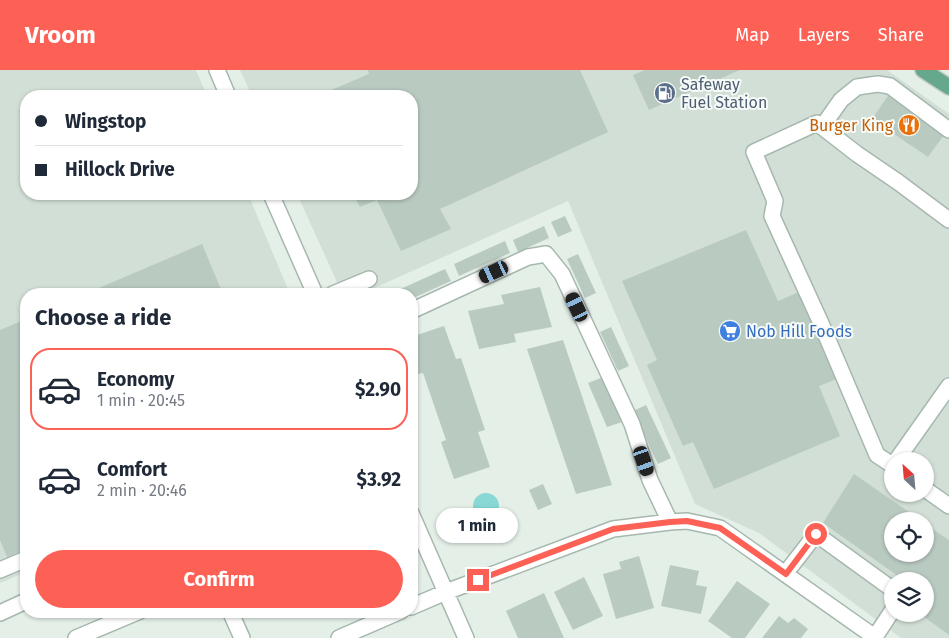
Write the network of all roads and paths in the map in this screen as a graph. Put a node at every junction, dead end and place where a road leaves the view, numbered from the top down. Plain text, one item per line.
1 (216, 70) edge
2 (923, 70) edge
3 (949, 87) edge
4 (225, 90) edge
5 (822, 127) junction
6 (949, 130) edge
7 (274, 200) edge
8 (949, 220) edge
9 (369, 279) dead end
10 (312, 288) edge
11 (348, 288) edge
12 (418, 308) edge
13 (949, 386) edge
14 (902, 452) edge
15 (884, 460) edge
16 (934, 495) edge
17 (949, 506) edge
18 (670, 522) junction
19 (418, 529) edge
20 (20, 562) edge
21 (0, 570) edge
22 (786, 574) junction
23 (884, 583) edge
24 (446, 592) junction
25 (20, 604) edge
26 (418, 604) edge
27 (0, 613) edge
28 (123, 618) edge
29 (233, 618) edge
30 (385, 618) edge
31 (885, 622) edge
32 (76, 638) edge
33 (242, 638) edge
34 (339, 638) edge
35 (466, 638) edge
36 (876, 638) edge

1 - 4 street
2 - 3 main road
5 - 6 street
5 - 8 street
5 - 15 street
7 - 10 street
9 - 11 street
12 - 18 street
13 - 14 street
16 - 17 street
18 - 22 street
18 - 24 street
19 - 24 street
20 - 21 street
22 - 23 street
22 - 36 street
24 - 26 street
24 - 35 street
25 - 27 street
28 - 32 street
29 - 33 street
30 - 34 street
31 - 36 street

